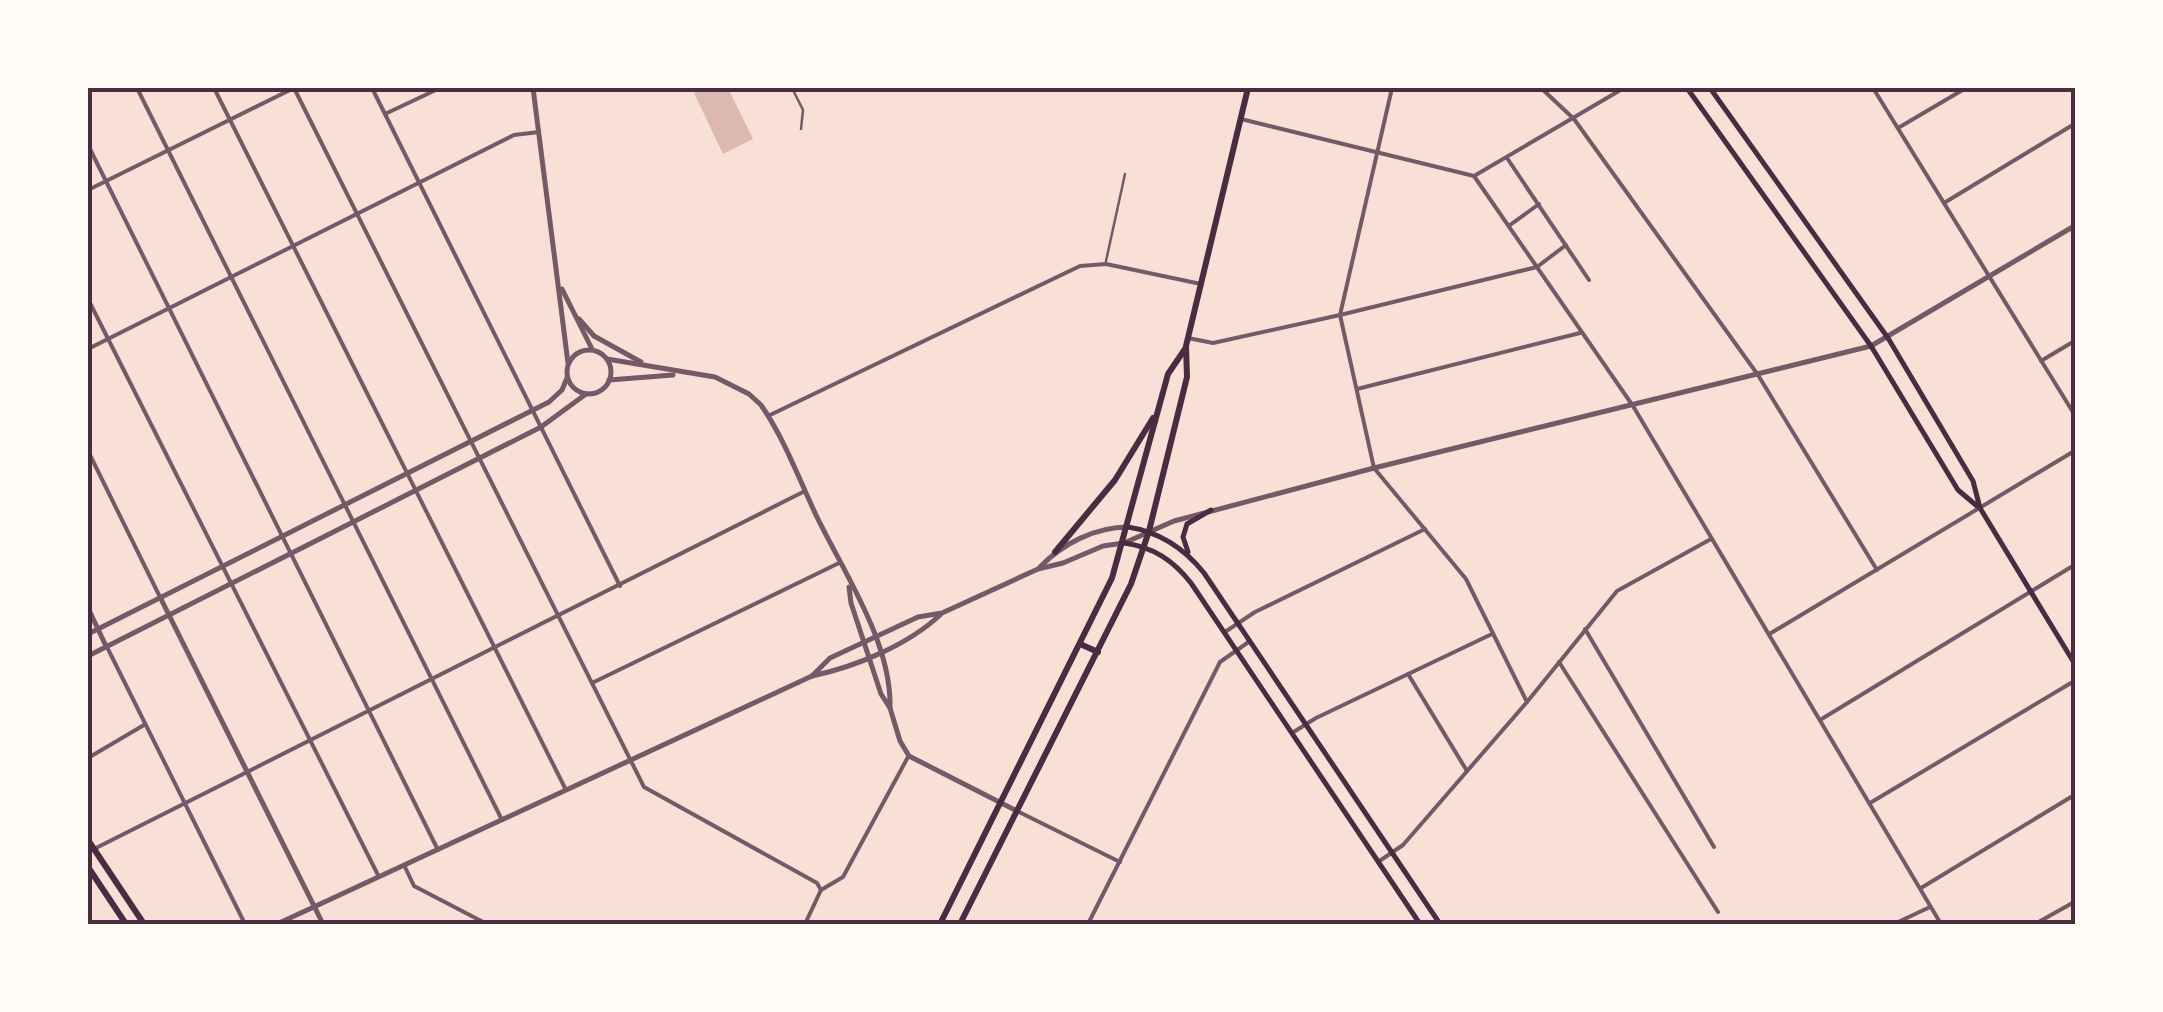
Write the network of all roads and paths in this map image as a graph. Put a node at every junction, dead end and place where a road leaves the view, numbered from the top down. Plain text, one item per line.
1 (136, 88) edge
2 (214, 88) edge
3 (294, 88) edge
4 (372, 88) edge
5 (440, 88) edge
6 (534, 88) edge
7 (792, 88) edge
8 (1248, 88) edge
9 (1392, 88) edge
10 (1541, 88) edge
11 (1624, 88) edge
12 (1688, 88) edge
13 (1710, 88) edge
14 (1873, 88) edge
15 (1966, 88) edge
16 (386, 114) junction
17 (1241, 119) junction
18 (1574, 119) junction
19 (230, 120) junction
20 (2076, 123) edge
21 (1898, 128) junction
22 (801, 129) dead end
23 (539, 132) junction
24 (88, 144) edge
25 (168, 150) junction
26 (1378, 151) junction
27 (1507, 158) junction
28 (1125, 174) dead end
29 (1474, 176) junction
30 (106, 181) junction
31 (419, 182) junction
32 (88, 190) edge
33 (1944, 203) junction
34 (1539, 204) junction
35 (357, 214) junction
36 (2076, 224) edge
37 (1508, 226) junction
38 (1566, 245) junction
39 (293, 246) junction
40 (1106, 264) junction
41 (1537, 267) junction
42 (231, 276) junction
43 (1989, 276) junction
44 (1590, 280) dead end
45 (1201, 284) junction
46 (560, 286) junction
47 (88, 299) edge
48 (169, 308) junction
49 (1340, 316) junction
50 (579, 319) junction
51 (1582, 333) junction
52 (1888, 338) junction
53 (107, 339) junction
54 (2076, 340) edge
55 (1188, 342) junction
56 (1871, 346) junction
57 (88, 349) edge
58 (592, 350) junction
59 (607, 359) junction
60 (2041, 360) junction
61 (568, 363) junction
62 (658, 368) junction
63 (681, 374) junction
64 (1758, 376) junction
65 (567, 378) junction
66 (609, 380) junction
67 (1357, 389) junction
68 (586, 394) junction
69 (1632, 406) junction
70 (1159, 409) junction
71 (533, 410) junction
72 (768, 416) junction
73 (2076, 417) edge
74 (541, 427) junction
75 (470, 442) junction
76 (2076, 450) edge
77 (88, 452) edge
78 (478, 458) junction
79 (1374, 468) junction
80 (407, 473) junction
81 (415, 490) junction
82 (805, 491) junction
83 (346, 504) junction
84 (1980, 508) junction
85 (1211, 510) junction
86 (354, 521) junction
87 (1128, 527) junction
88 (1425, 529) junction
89 (1148, 532) junction
90 (282, 536) junction
91 (1712, 538) junction
92 (1124, 543) junction
93 (1144, 547) junction
94 (1055, 552) junction
95 (291, 553) junction
96 (839, 562) junction
97 (1196, 563) junction
98 (2076, 564) edge
99 (222, 566) junction
100 (1038, 569) junction
101 (1877, 570) junction
102 (848, 582) junction
103 (230, 584) junction
104 (620, 586) junction
105 (2030, 591) junction
106 (160, 597) junction
107 (88, 608) edge
108 (942, 613) junction
109 (169, 614) junction
110 (559, 617) junction
111 (1238, 623) junction
112 (98, 629) junction
113 (1585, 630) junction
114 (1225, 632) junction
115 (88, 634) edge
116 (1492, 634) junction
117 (1769, 634) junction
118 (876, 637) junction
119 (1250, 641) junction
120 (865, 642) junction
121 (1080, 644) junction
122 (106, 646) junction
123 (495, 648) junction
124 (1237, 650) junction
125 (880, 651) junction
126 (1098, 652) junction
127 (88, 656) edge
128 (869, 656) junction
129 (1559, 662) junction
130 (2076, 666) edge
131 (1408, 674) junction
132 (812, 676) junction
133 (432, 679) junction
134 (2076, 680) edge
135 (592, 683) junction
136 (1527, 702) junction
137 (890, 708) junction
138 (370, 711) junction
139 (1820, 720) junction
140 (146, 724) junction
141 (1306, 724) junction
142 (1292, 733) junction
143 (311, 740) junction
144 (909, 756) junction
145 (88, 758) edge
146 (630, 760) junction
147 (1467, 771) junction
148 (248, 772) junction
149 (566, 790) junction
150 (2076, 794) edge
151 (185, 803) junction
152 (1000, 803) junction
153 (1870, 803) junction
154 (1017, 811) junction
155 (502, 820) junction
156 (88, 840) edge
157 (1714, 848) dead end
158 (94, 849) junction
159 (438, 850) junction
160 (1392, 852) junction
161 (1120, 862) junction
162 (1378, 862) junction
163 (404, 866) junction
164 (88, 870) edge
165 (379, 877) junction
166 (1921, 888) junction
167 (821, 890) junction
168 (2076, 901) edge
169 (1932, 906) junction
170 (314, 907) junction
171 (1718, 912) dead end
172 (126, 924) edge
173 (144, 924) edge
174 (245, 924) edge
175 (277, 924) edge
176 (323, 924) edge
177 (487, 924) edge
178 (805, 924) edge
179 (940, 924) edge
180 (960, 924) edge
181 (1088, 924) edge
182 (1420, 924) edge
183 (1440, 924) edge
184 (1894, 924) edge
185 (1942, 924) edge
186 (2035, 924) edge

1 - 25 street
2 - 19 street
3 - 19 street
3 - 35 street
4 - 16 street
5 - 16 street
6 - 23 street
7 - 22 street
8 - 17 main road
9 - 26 street
10 - 18 street
11 - 18 street
12 - 56 main road
13 - 52 main road
14 - 21 street
15 - 21 street
16 - 31 street
17 - 26 street
17 - 45 main road
18 - 27 street
18 - 64 street
19 - 25 street
19 - 39 street
20 - 33 street
21 - 33 street
23 - 31 street
23 - 46 street
24 - 30 street
25 - 30 street
25 - 42 street
26 - 29 street
26 - 49 street
27 - 29 street
27 - 34 street
28 - 40 street
29 - 37 street
30 - 32 street
30 - 48 street
31 - 35 street
31 - 71 street
33 - 43 street
34 - 37 street
34 - 38 street
35 - 39 street
35 - 75 street
36 - 43 street
37 - 41 street
38 - 41 street
38 - 44 street
39 - 42 street
39 - 80 street
40 - 45 street
40 - 72 street
41 - 49 street
41 - 51 street
42 - 48 street
42 - 83 street
43 - 52 street
43 - 60 street
45 - 55 main road
46 - 50 street
46 - 61 street
47 - 53 street
48 - 53 street
48 - 90 street
49 - 55 street
49 - 67 street
50 - 58 street
50 - 62 street
51 - 67 street
51 - 69 street
52 - 56 street
52 - 84 main road
53 - 57 street
53 - 99 street
54 - 60 street
55 - 70 main road
55 - 89 main road
56 - 64 street
56 - 84 main road
58 - 59 street
58 - 61 street
59 - 62 street
59 - 66 street
60 - 73 street
61 - 65 street
62 - 63 street
63 - 66 street
63 - 72 street
64 - 69 street
64 - 101 street
65 - 68 street
65 - 71 street
66 - 68 street
67 - 79 street
68 - 74 street
69 - 79 street
69 - 91 street
70 - 87 main road
70 - 94 main road
71 - 74 street
71 - 75 street
72 - 82 street
74 - 78 street
74 - 104 street
75 - 78 street
75 - 80 street
76 - 84 street
77 - 106 street
78 - 81 street
78 - 110 street
79 - 85 street
79 - 88 street
80 - 81 street
80 - 83 street
81 - 86 street
81 - 123 street
82 - 96 street
82 - 104 street
83 - 86 street
83 - 90 street
84 - 101 street
84 - 105 main road
85 - 89 street
85 - 97 main road
86 - 95 street
86 - 133 street
87 - 89 main road
87 - 92 main road
87 - 94 street
88 - 111 street
88 - 116 street
89 - 92 street
89 - 93 main road
89 - 97 main road
90 - 95 street
90 - 99 street
91 - 113 street
91 - 117 street
92 - 93 main road
92 - 100 street
92 - 121 main road
93 - 114 main road
93 - 126 main road
94 - 100 street
95 - 103 street
95 - 138 street
96 - 102 street
96 - 135 street
97 - 111 main road
98 - 105 street
99 - 103 street
99 - 106 street
100 - 108 street
101 - 117 street
102 - 118 street
102 - 120 street
103 - 109 street
103 - 143 street
104 - 110 street
105 - 130 main road
105 - 139 street
106 - 109 street
106 - 112 street
107 - 112 street
108 - 118 street
108 - 125 street
109 - 122 street
109 - 148 street
110 - 123 street
110 - 135 street
111 - 114 street
111 - 119 main road
112 - 115 street
112 - 122 street
113 - 129 street
113 - 157 street
114 - 124 main road
116 - 131 street
116 - 136 street
117 - 139 street
118 - 120 street
118 - 125 street
119 - 124 street
119 - 141 main road
120 - 128 street
120 - 132 street
121 - 126 main road
121 - 152 main road
122 - 127 street
122 - 140 street
123 - 133 street
123 - 149 street
124 - 142 main road
124 - 161 street
125 - 128 street
125 - 137 street
126 - 154 main road
128 - 132 street
128 - 137 street
129 - 136 street
129 - 171 street
131 - 141 street
131 - 147 street
132 - 146 street
133 - 138 street
133 - 155 street
134 - 153 street
135 - 146 street
136 - 147 street
137 - 144 street
138 - 143 street
138 - 159 street
139 - 153 street
140 - 145 street
140 - 151 street
141 - 142 street
141 - 160 main road
142 - 162 main road
143 - 148 street
143 - 165 street
144 - 152 street
144 - 167 street
146 - 149 street
146 - 167 street
147 - 160 street
148 - 151 street
148 - 170 street
149 - 155 street
150 - 166 street
151 - 158 street
151 - 174 street
152 - 154 street
152 - 179 main road
153 - 166 street
154 - 161 street
154 - 180 main road
155 - 159 street
156 - 158 main road
158 - 173 main road
159 - 163 street
160 - 162 street
160 - 183 main road
161 - 181 street
162 - 182 main road
163 - 165 street
163 - 177 street
164 - 172 main road
165 - 170 street
166 - 169 street
167 - 178 street
168 - 186 street
169 - 184 street
169 - 185 street
170 - 175 street
170 - 176 street

